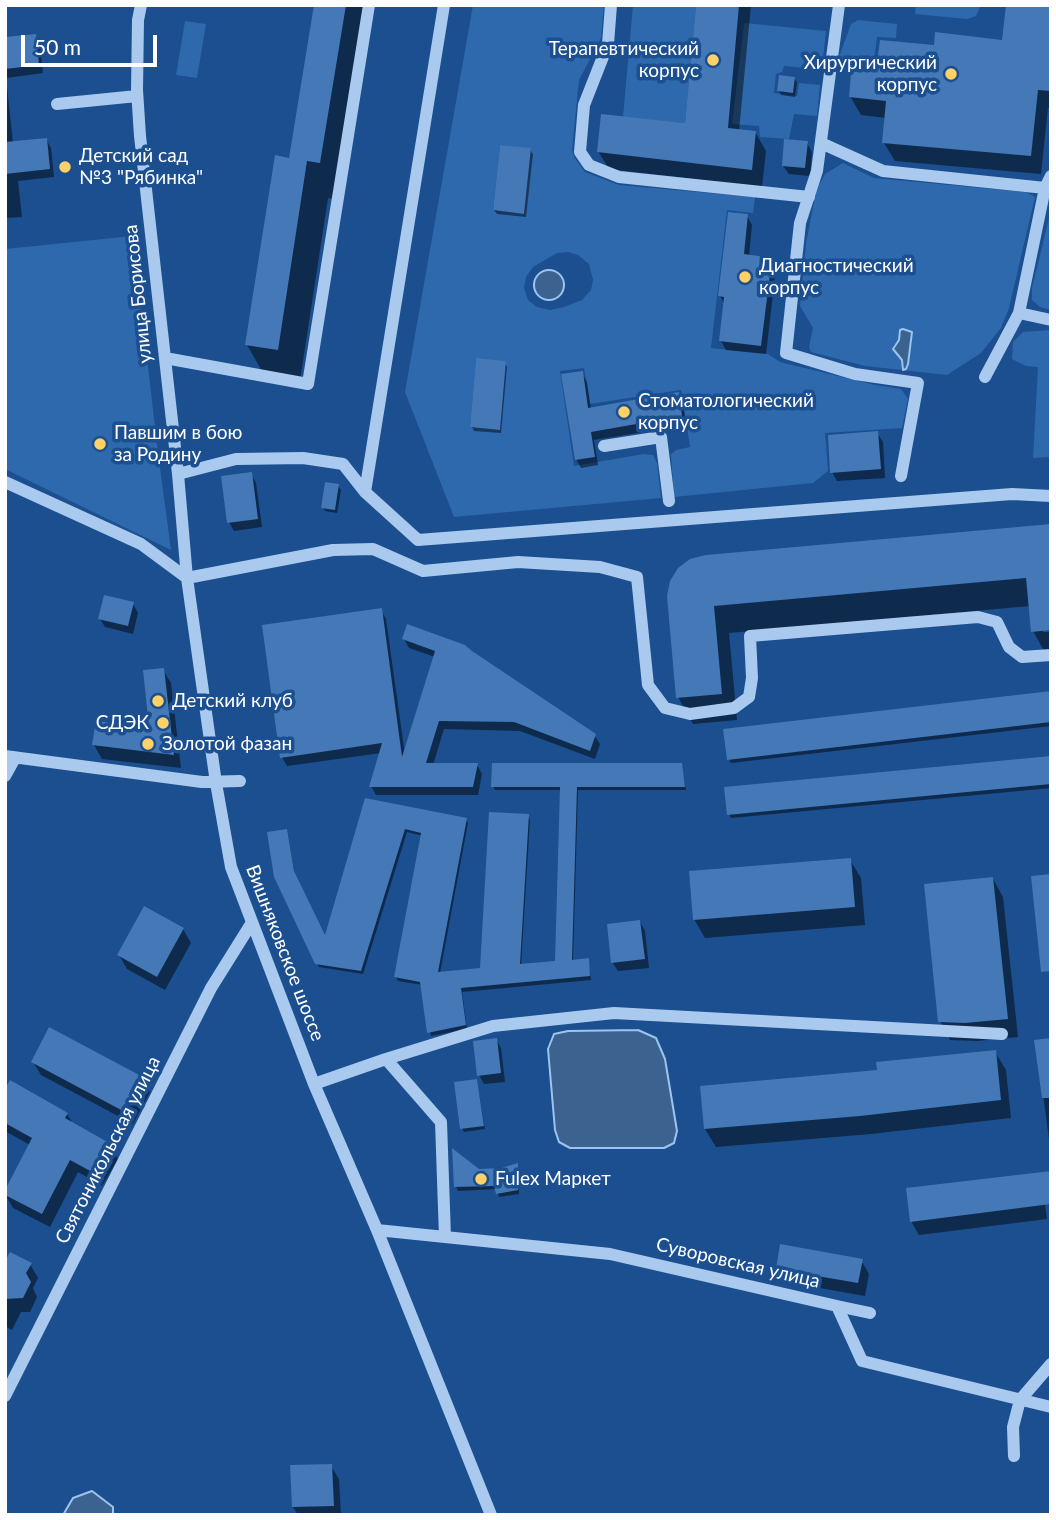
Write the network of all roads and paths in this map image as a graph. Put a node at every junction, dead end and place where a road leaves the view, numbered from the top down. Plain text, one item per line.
1 (141, 5) edge
2 (369, 5) edge
3 (444, 5) edge
4 (611, 5) edge
5 (839, 5) edge
6 (137, 96) junction
7 (57, 104) dead end
8 (821, 143) junction
9 (1048, 182) edge
10 (809, 197) junction
11 (1019, 313) junction
12 (1051, 320) edge
13 (165, 358) junction
14 (985, 377) dead end
15 (604, 446) dead end
16 (178, 474) junction
17 (901, 476) dead end
18 (5, 482) edge
19 (365, 492) junction
20 (1051, 496) edge
21 (669, 501) dead end
22 (187, 578) junction
23 (1051, 655) edge
24 (10, 757) edge
25 (5, 776) edge
26 (240, 781) dead end
27 (216, 783) junction
28 (251, 924) junction
29 (1002, 1034) dead end
30 (386, 1059) junction
31 (314, 1084) junction
32 (377, 1230) junction
33 (444, 1237) junction
34 (837, 1306) junction
35 (870, 1313) dead end
36 (1051, 1364) edge
37 (5, 1396) edge
38 (1020, 1400) junction
39 (1051, 1407) edge
40 (1014, 1456) dead end
41 (491, 1515) edge

1 - 6 street, улица Борисова
2 - 13 street
3 - 19 street
4 - 10 street
5 - 8 street
6 - 7 street
6 - 13 street, улица Борисова
8 - 9 street
8 - 10 street
9 - 11 street
10 - 17 street
11 - 12 street
11 - 14 street
13 - 16 street, улица Борисова
15 - 21 street
16 - 19 street
16 - 22 street, улица Борисова
18 - 22 street
19 - 20 street
22 - 23 street
22 - 27 street, Вишняковское шоссе
24 - 25 street
24 - 27 street
26 - 27 street
27 - 28 street, Вишняковское шоссе
28 - 31 street, Вишняковское шоссе
28 - 37 street, Святоникольская улица
29 - 30 street
30 - 31 street
30 - 33 street
31 - 32 street, Вишняковское шоссе
32 - 33 street, Суворовская улица
32 - 41 street, Вишняковское шоссе
33 - 34 street, Суворовская улица
34 - 35 street
34 - 38 street, Суворовская улица
36 - 38 street
38 - 39 street, Суворовская улица
38 - 40 street

